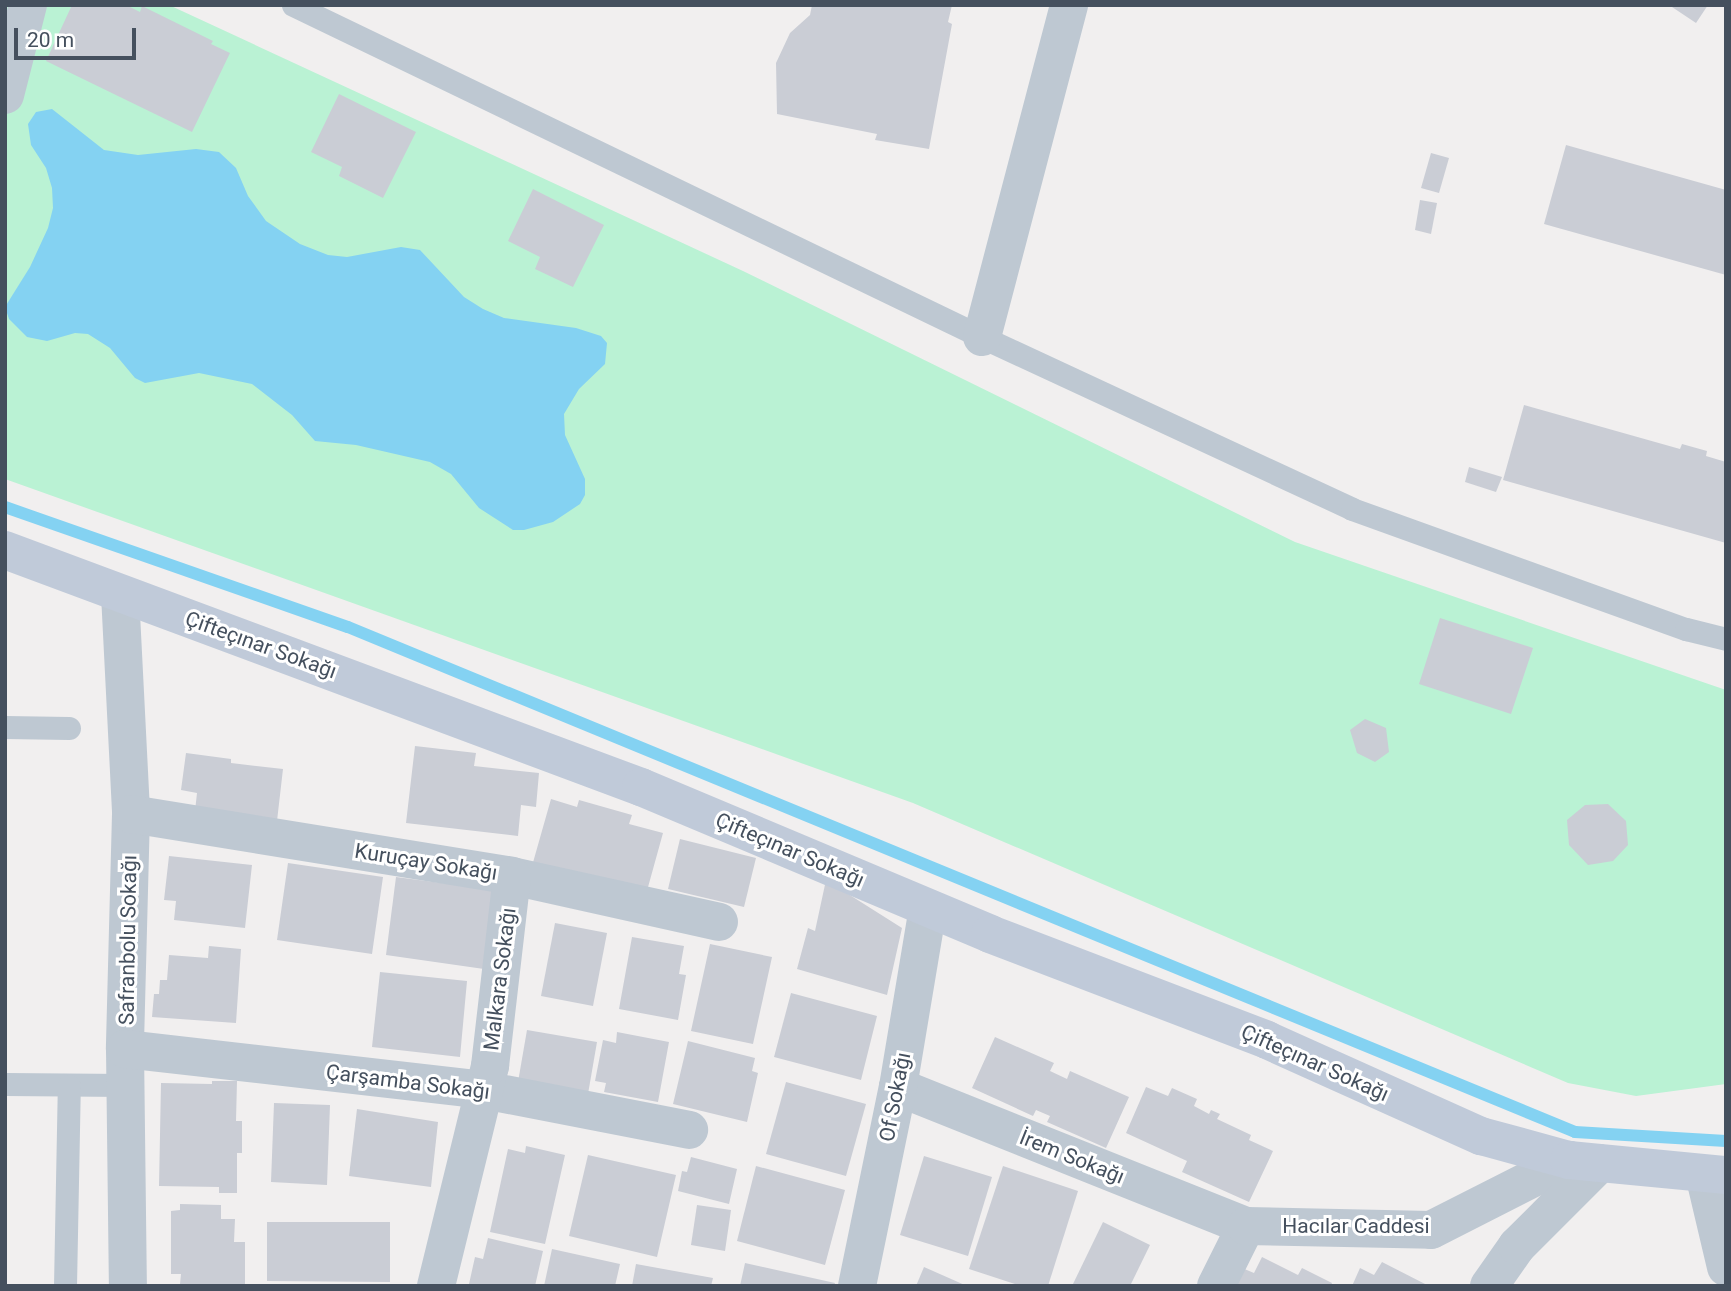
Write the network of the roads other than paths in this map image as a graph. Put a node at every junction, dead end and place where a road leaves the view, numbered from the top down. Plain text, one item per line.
1 (28, 5) edge
2 (293, 5) edge
3 (1069, 5) edge
4 (5, 95) edge
5 (982, 337) junction
6 (5, 550) edge
7 (120, 594) junction
8 (1726, 639) edge
9 (5, 727) edge
10 (69, 728) dead end
11 (131, 814) junction
12 (512, 876) junction
13 (928, 908) junction
14 (719, 922) dead end
15 (125, 1067) junction
16 (5, 1084) edge
17 (69, 1086) junction
18 (898, 1087) junction
19 (484, 1090) junction
20 (689, 1130) dead end
21 (1584, 1161) junction
22 (1715, 1174) edge
23 (1246, 1226) junction
24 (1726, 1267) edge
25 (65, 1286) edge
26 (128, 1286) edge
27 (436, 1286) edge
28 (857, 1286) edge
29 (1216, 1286) edge
30 (1489, 1286) edge

1 - 4 street
2 - 5 lane
3 - 5 street
5 - 8 lane
6 - 7 street, Çifteçınar Sokağı
7 - 11 street, Safranbolu Sokağı
7 - 13 street, Çifteçınar Sokağı
9 - 10 lane
11 - 12 street, Kuruçay Sokağı
11 - 15 street, Safranbolu Sokağı
12 - 14 street, Kuruçay Sokağı
12 - 19 street, Malkara Sokağı
13 - 18 street, Of Sokağı
13 - 21 street, Çifteçınar Sokağı
15 - 17 lane
15 - 19 street, Çarşamba Sokağı
15 - 26 street, Safranbolu Sokağı
16 - 17 lane
17 - 25 lane
18 - 23 street, İrem Sokağı
18 - 28 street, Of Sokağı
19 - 20 street, Çarşamba Sokağı
19 - 27 street, Malkara Sokağı
21 - 22 street
21 - 23 street, Hacılar Caddesi
21 - 30 street
22 - 24 street
23 - 29 street

